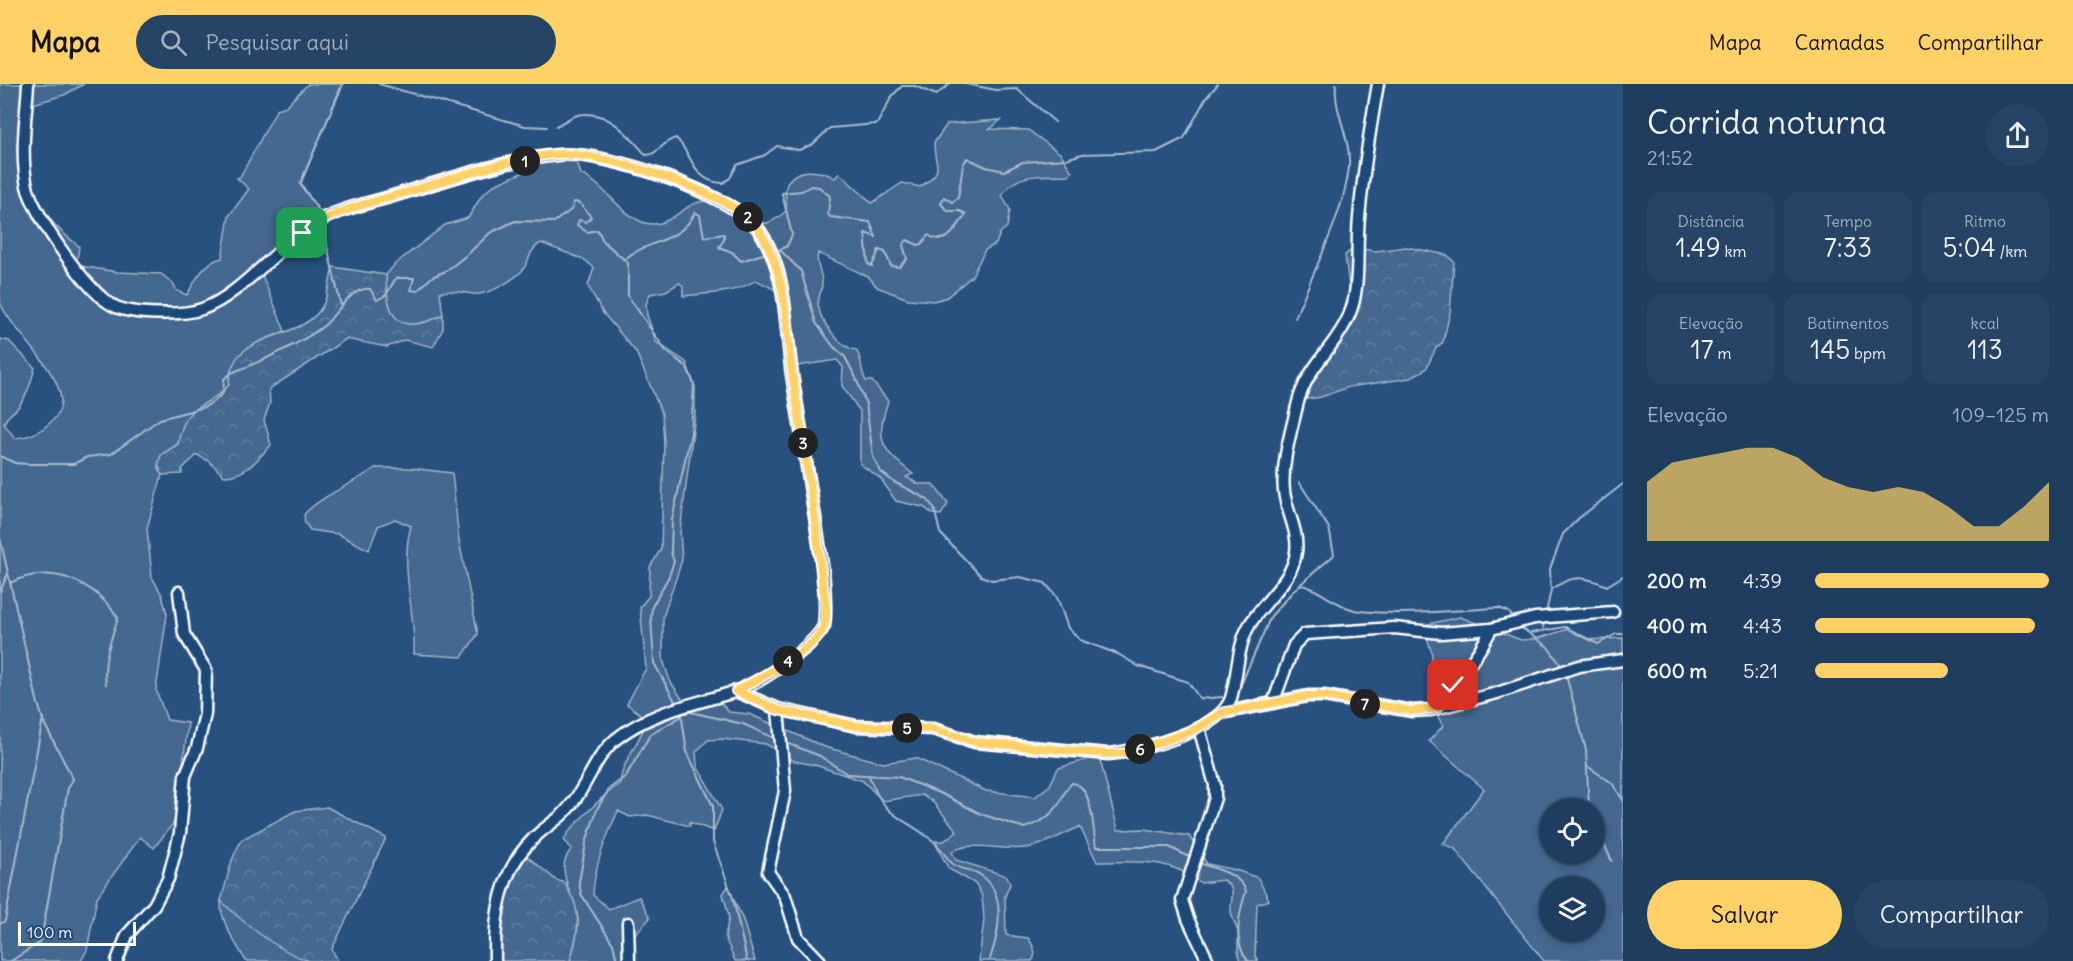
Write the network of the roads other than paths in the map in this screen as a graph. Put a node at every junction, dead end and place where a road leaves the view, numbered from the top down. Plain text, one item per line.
1 (28, 84) edge
2 (1378, 84) edge
3 (179, 592) dead end
4 (1613, 612) dead end
5 (1491, 629) junction
6 (1623, 660) edge
7 (736, 691) junction
8 (1273, 703) junction
9 (1438, 708) junction
10 (778, 710) junction
11 (1222, 713) junction
12 (1199, 728) junction
13 (628, 923) dead end
14 (117, 961) edge
15 (495, 961) edge
16 (629, 961) edge
17 (820, 961) edge
18 (1208, 961) edge

1 - 7 street
2 - 11 street
3 - 14 street
4 - 5 street
5 - 8 street
5 - 9 street
6 - 9 street
7 - 10 street
7 - 15 street
8 - 9 street
8 - 11 street
10 - 12 street
10 - 17 street
11 - 12 street
12 - 18 street
13 - 16 street

